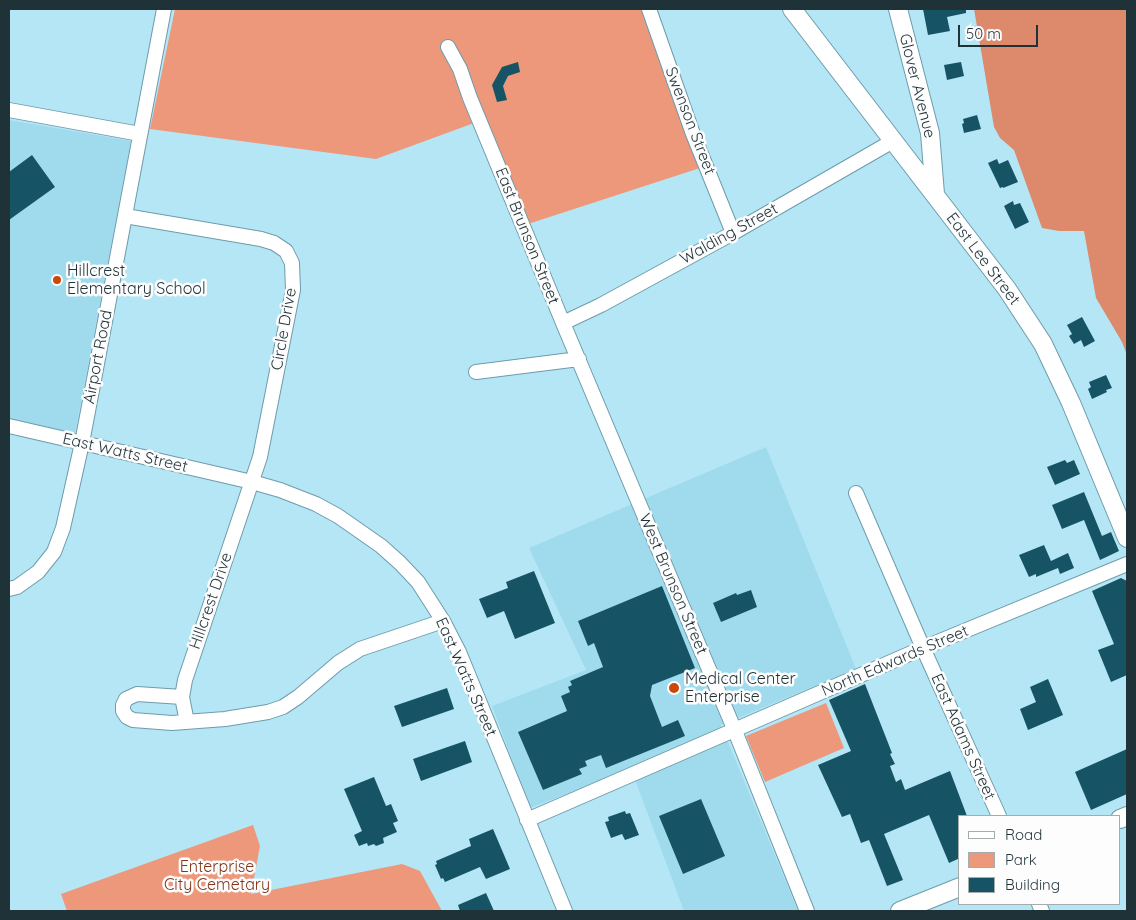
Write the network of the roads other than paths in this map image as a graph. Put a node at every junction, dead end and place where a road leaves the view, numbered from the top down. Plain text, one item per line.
1 (164, 9) edge
2 (649, 9) edge
3 (792, 9) edge
4 (898, 9) edge
5 (448, 47) dead end
6 (9, 110) edge
7 (140, 134) junction
8 (894, 141) junction
9 (935, 194) junction
10 (125, 216) junction
11 (733, 233) junction
12 (563, 323) junction
13 (578, 359) junction
14 (476, 372) dead end
15 (606, 425) joint
16 (9, 426) edge
17 (82, 443) junction
18 (252, 482) junction
19 (856, 493) dead end
20 (1127, 538) edge
21 (1127, 564) edge
22 (9, 589) edge
23 (443, 621) junction
24 (923, 648) junction
25 (182, 697) junction
26 (187, 722) junction
27 (735, 731) junction
28 (999, 815) edge
29 (527, 820) junction
30 (958, 888) edge
31 (565, 911) edge
32 (807, 911) edge
33 (900, 911) edge

1 - 7 street, Airport Road
2 - 11 street, Swenson Street
3 - 8 main road, East Lee Street
4 - 9 main road, Glover Avenue
5 - 12 street, East Brunson Street
6 - 7 street
7 - 10 street, Airport Road
8 - 9 main road, East Lee Street
8 - 11 street, Walding Street
9 - 20 main road, East Lee Street
10 - 17 street, Airport Road
10 - 18 street, Circle Drive
11 - 12 street, Walding Street
12 - 13 street, East Brunson Street
13 - 14 street
13 - 15 street, East Brunson Street
15 - 27 street, West Brunson Street
16 - 17 street, East Watts Street
17 - 18 street, East Watts Street
17 - 22 street, Airport Road
18 - 23 street, East Watts Street
18 - 25 street, Hillcrest Drive
19 - 24 street, East Adams Street
21 - 24 street, North Edwards Street
23 - 26 street
23 - 29 street, East Watts Street
24 - 27 street, North Edwards Street
24 - 28 street, East Adams Street
25 - 26 street, Hillcrest Drive
25 - 26 street
27 - 29 street, North Edwards Street
27 - 32 street, West Brunson Street
29 - 31 street, East Watts Street
30 - 33 main road

